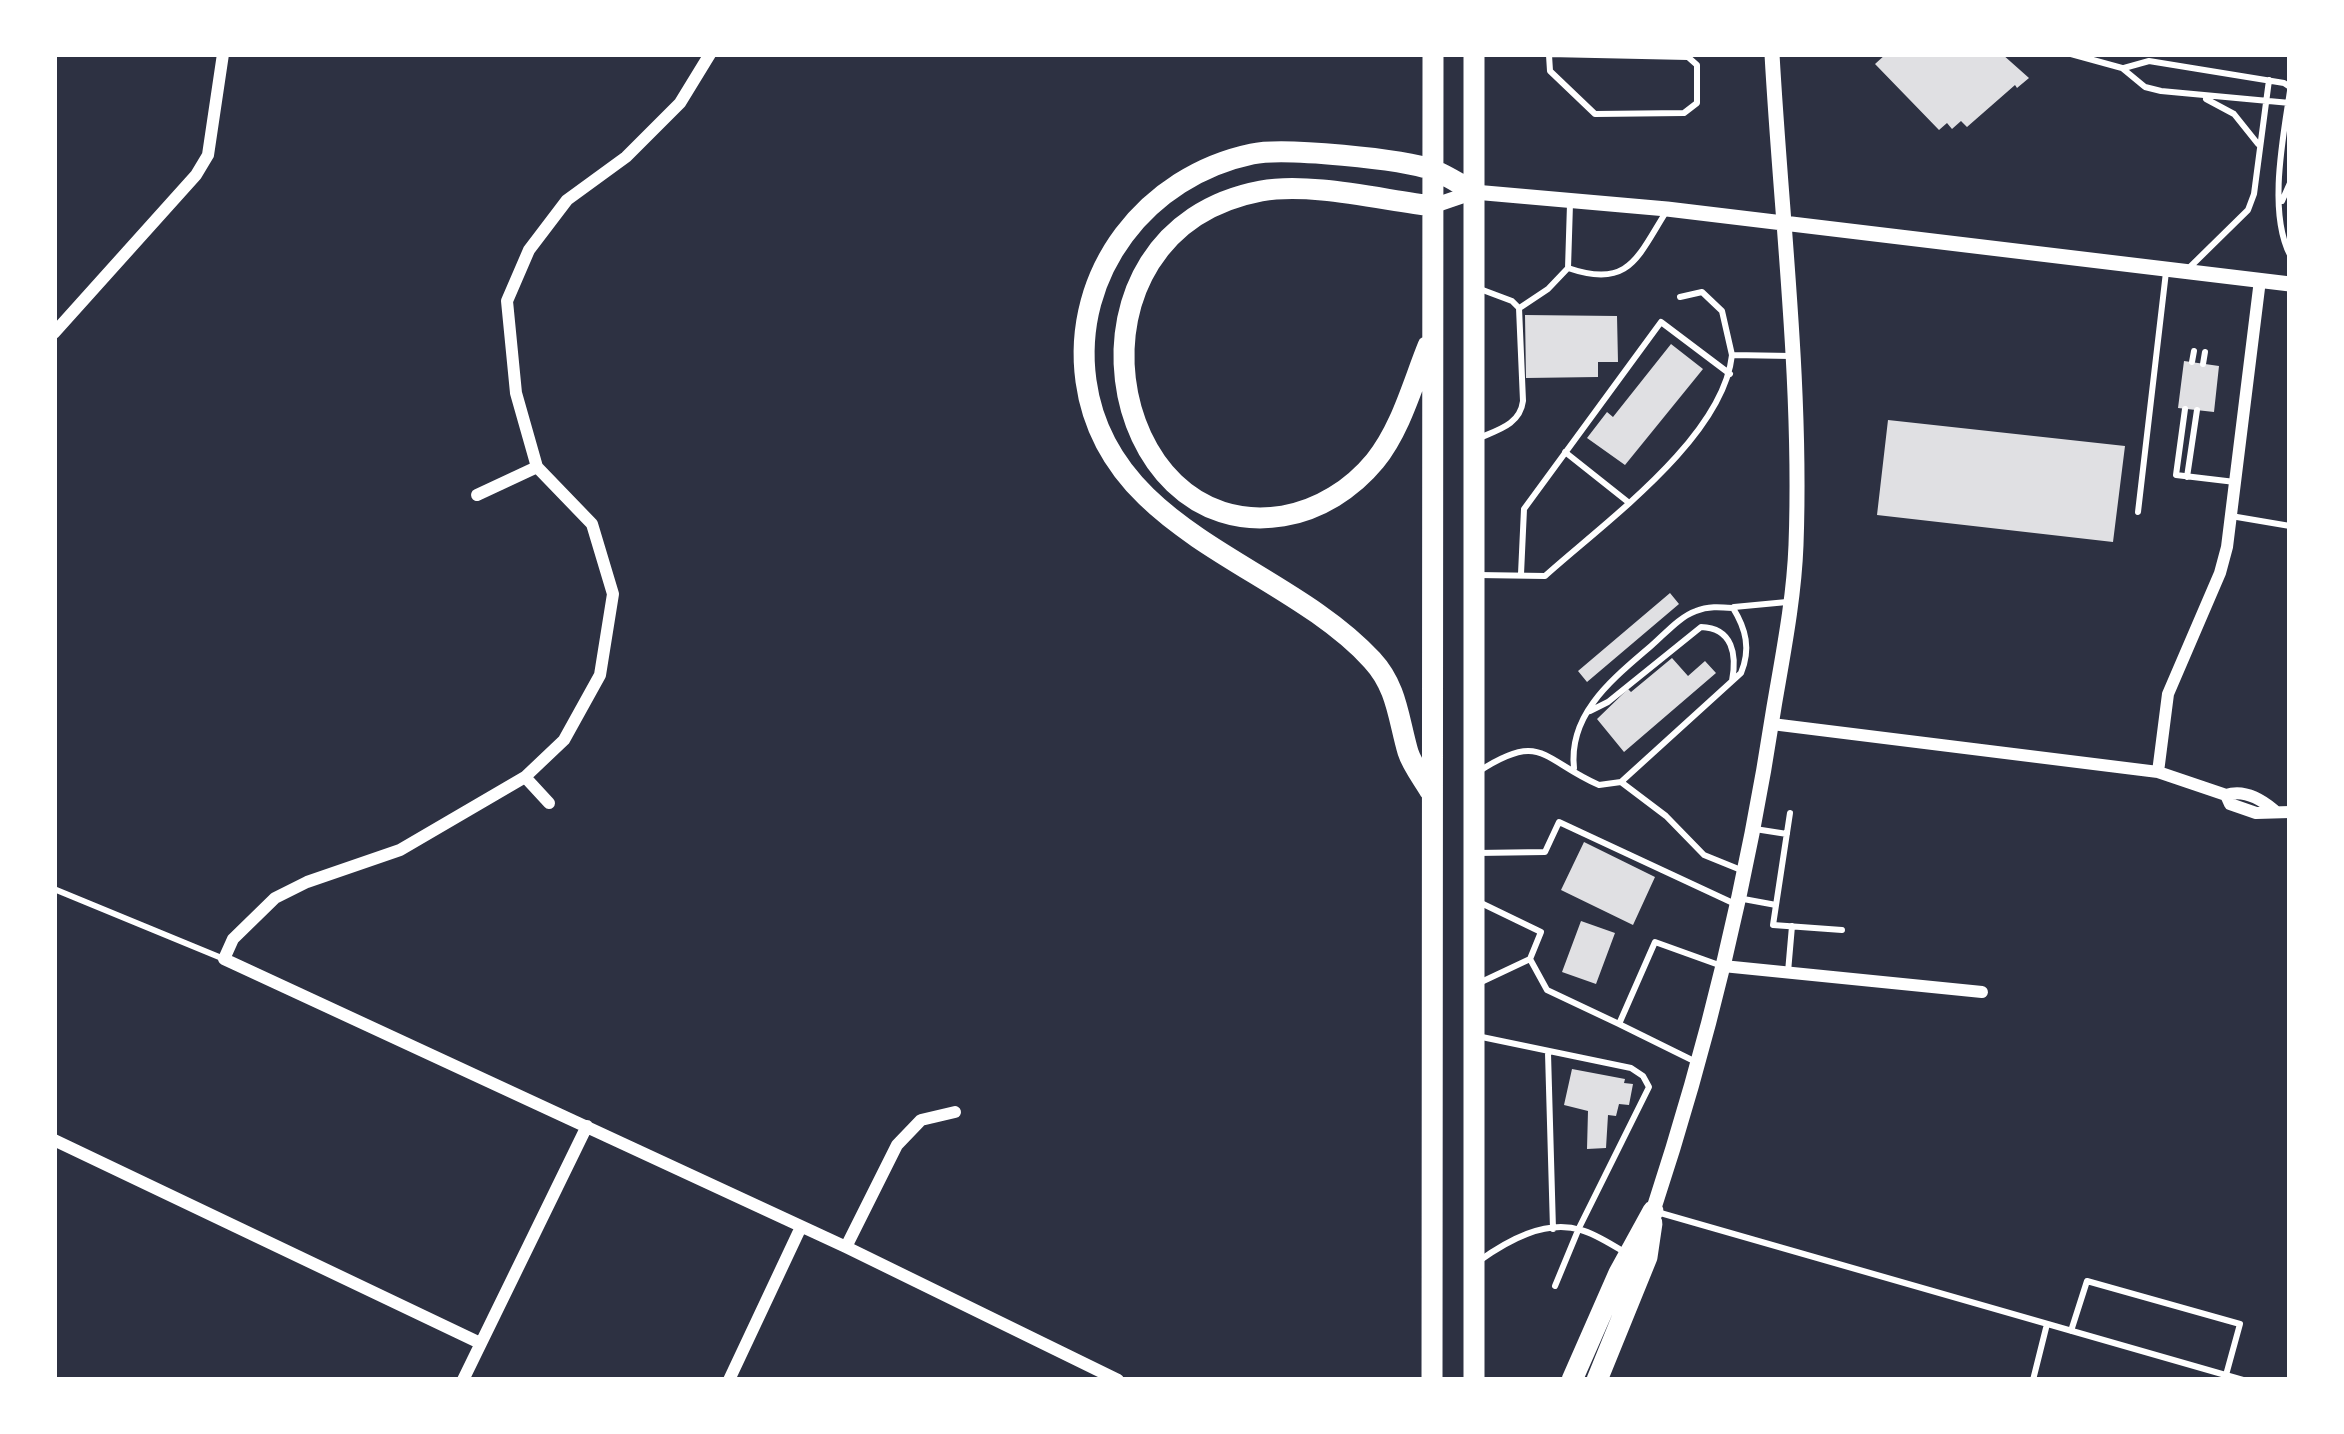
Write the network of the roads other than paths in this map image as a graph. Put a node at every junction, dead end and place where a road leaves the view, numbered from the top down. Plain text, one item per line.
1 (223, 54) edge
2 (710, 54) edge
3 (1433, 54) edge
4 (1474, 54) edge
5 (1549, 54) edge
6 (1772, 54) edge
7 (2071, 54) edge
8 (2122, 68) junction
9 (2269, 80) junction
10 (2290, 89) edge
11 (2197, 95) junction
12 (2266, 102) junction
13 (2289, 103) edge
14 (2259, 146) junction
15 (1433, 170) junction
16 (2290, 183) edge
17 (1474, 192) junction
18 (1570, 201) junction
19 (2281, 205) junction
20 (1432, 206) junction
21 (1667, 209) junction
22 (1781, 222) junction
23 (2290, 255) edge
24 (1568, 268) junction
25 (2166, 268) junction
26 (2186, 271) junction
27 (2260, 280) junction
28 (2290, 284) edge
29 (1474, 287) junction
30 (1680, 297) dead end
31 (1519, 308) junction
32 (54, 334) edge
33 (1432, 334) junction
34 (2194, 351) dead end
35 (2205, 352) dead end
36 (1732, 355) junction
37 (1790, 356) junction
38 (2192, 362) dead end
39 (2204, 364) dead end
40 (1730, 374) junction
41 (2186, 409) dead end
42 (2197, 410) dead end
43 (1474, 440) junction
44 (1565, 452) junction
45 (537, 467) junction
46 (2188, 477) junction
47 (2235, 482) junction
48 (477, 495) dead end
49 (1628, 502) junction
50 (2138, 512) dead end
51 (2231, 516) junction
52 (2290, 526) edge
53 (1521, 574) junction
54 (1475, 575) junction
55 (1790, 602) junction
56 (1733, 608) junction
57 (1732, 685) junction
58 (1586, 713) junction
59 (1772, 724) junction
60 (1574, 768) junction
61 (2158, 772) junction
62 (1474, 775) junction
63 (525, 777) junction
64 (1621, 782) junction
65 (1433, 796) junction
66 (549, 803) dead end
67 (2290, 812) edge
68 (1790, 813) dead end
69 (1753, 828) junction
70 (1787, 834) junction
71 (1473, 853) junction
72 (1744, 871) junction
73 (54, 889) edge
74 (1473, 900) junction
75 (1738, 902) junction
76 (1776, 904) junction
77 (1792, 926) junction
78 (1842, 930) dead end
79 (224, 959) junction
80 (1530, 959) junction
81 (1723, 966) junction
82 (1788, 972) junction
83 (1474, 986) junction
84 (1982, 992) dead end
85 (1618, 1024) junction
86 (1473, 1035) junction
87 (1548, 1054) junction
88 (1697, 1063) junction
89 (956, 1112) dead end
90 (587, 1126) junction
91 (54, 1140) edge
92 (1653, 1211) junction
93 (1579, 1228) junction
94 (800, 1229) junction
95 (1553, 1229) junction
96 (846, 1247) junction
97 (1629, 1254) junction
98 (1474, 1264) junction
99 (1555, 1286) dead end
100 (2047, 1324) junction
101 (2071, 1331) junction
102 (480, 1342) junction
103 (1474, 1373) edge
104 (2226, 1375) junction
105 (463, 1380) edge
106 (729, 1380) edge
107 (1118, 1380) edge
108 (1432, 1380) edge
109 (1498, 1380) edge
110 (1572, 1380) edge
111 (1598, 1380) edge
112 (2033, 1380) edge
113 (2243, 1380) edge

1 - 32 street
2 - 45 street
3 - 15 highway
4 - 17 highway
5 - 5 lane
6 - 22 street
7 - 8 lane
8 - 9 lane
8 - 11 lane
9 - 10 lane
9 - 12 lane
10 - 13 lane
11 - 12 lane
11 - 14 lane
12 - 13 lane
12 - 14 lane
13 - 19 lane
14 - 26 lane
15 - 17 highway
15 - 20 highway
15 - 65 highway
16 - 19 lane
17 - 18 street
17 - 20 street
17 - 29 highway
18 - 21 street
18 - 24 lane
19 - 23 lane
20 - 33 highway
20 - 33 highway
21 - 22 street
21 - 24 lane
22 - 25 street
22 - 37 street
24 - 31 lane
25 - 26 street
25 - 50 lane
26 - 27 street
27 - 28 street
27 - 47 street
29 - 31 lane
29 - 43 highway
30 - 36 lane
31 - 43 lane
33 - 65 highway
34 - 38 lane
35 - 39 lane
36 - 37 lane
36 - 40 lane
37 - 55 street
40 - 44 lane
40 - 49 lane
41 - 46 lane
42 - 46 lane
43 - 54 highway
44 - 49 lane
44 - 53 lane
45 - 48 street
45 - 63 street
46 - 47 lane
47 - 51 street
49 - 53 lane
51 - 52 lane
51 - 61 street
53 - 54 lane
54 - 62 highway
55 - 56 lane
55 - 59 street
56 - 57 lane
56 - 58 lane
57 - 58 lane
57 - 64 lane
58 - 60 lane
59 - 61 street
59 - 69 street
60 - 62 lane
60 - 64 lane
61 - 67 street
62 - 71 highway
63 - 66 street
63 - 79 street
64 - 72 lane
65 - 108 highway
68 - 70 lane
69 - 70 lane
69 - 72 street
70 - 76 lane
71 - 74 highway
71 - 75 lane
72 - 75 street
73 - 79 lane
74 - 80 lane
74 - 83 highway
75 - 76 lane
75 - 81 street
76 - 77 lane
77 - 78 lane
77 - 82 lane
79 - 90 street
80 - 83 lane
80 - 85 lane
81 - 82 street
81 - 85 lane
81 - 88 street
82 - 84 street
83 - 86 highway
85 - 88 lane
86 - 87 lane
86 - 98 highway
87 - 93 lane
87 - 95 lane
88 - 92 street
89 - 96 street
90 - 94 street
90 - 102 street
91 - 102 street
92 - 97 highway
92 - 100 lane
92 - 111 highway
93 - 95 lane
93 - 97 lane
93 - 99 lane
94 - 96 street
94 - 106 street
95 - 98 lane
96 - 107 street
97 - 110 highway
98 - 103 highway
100 - 101 lane
100 - 112 lane
101 - 104 lane
101 - 104 lane
102 - 105 street
103 - 109 highway
104 - 113 lane

